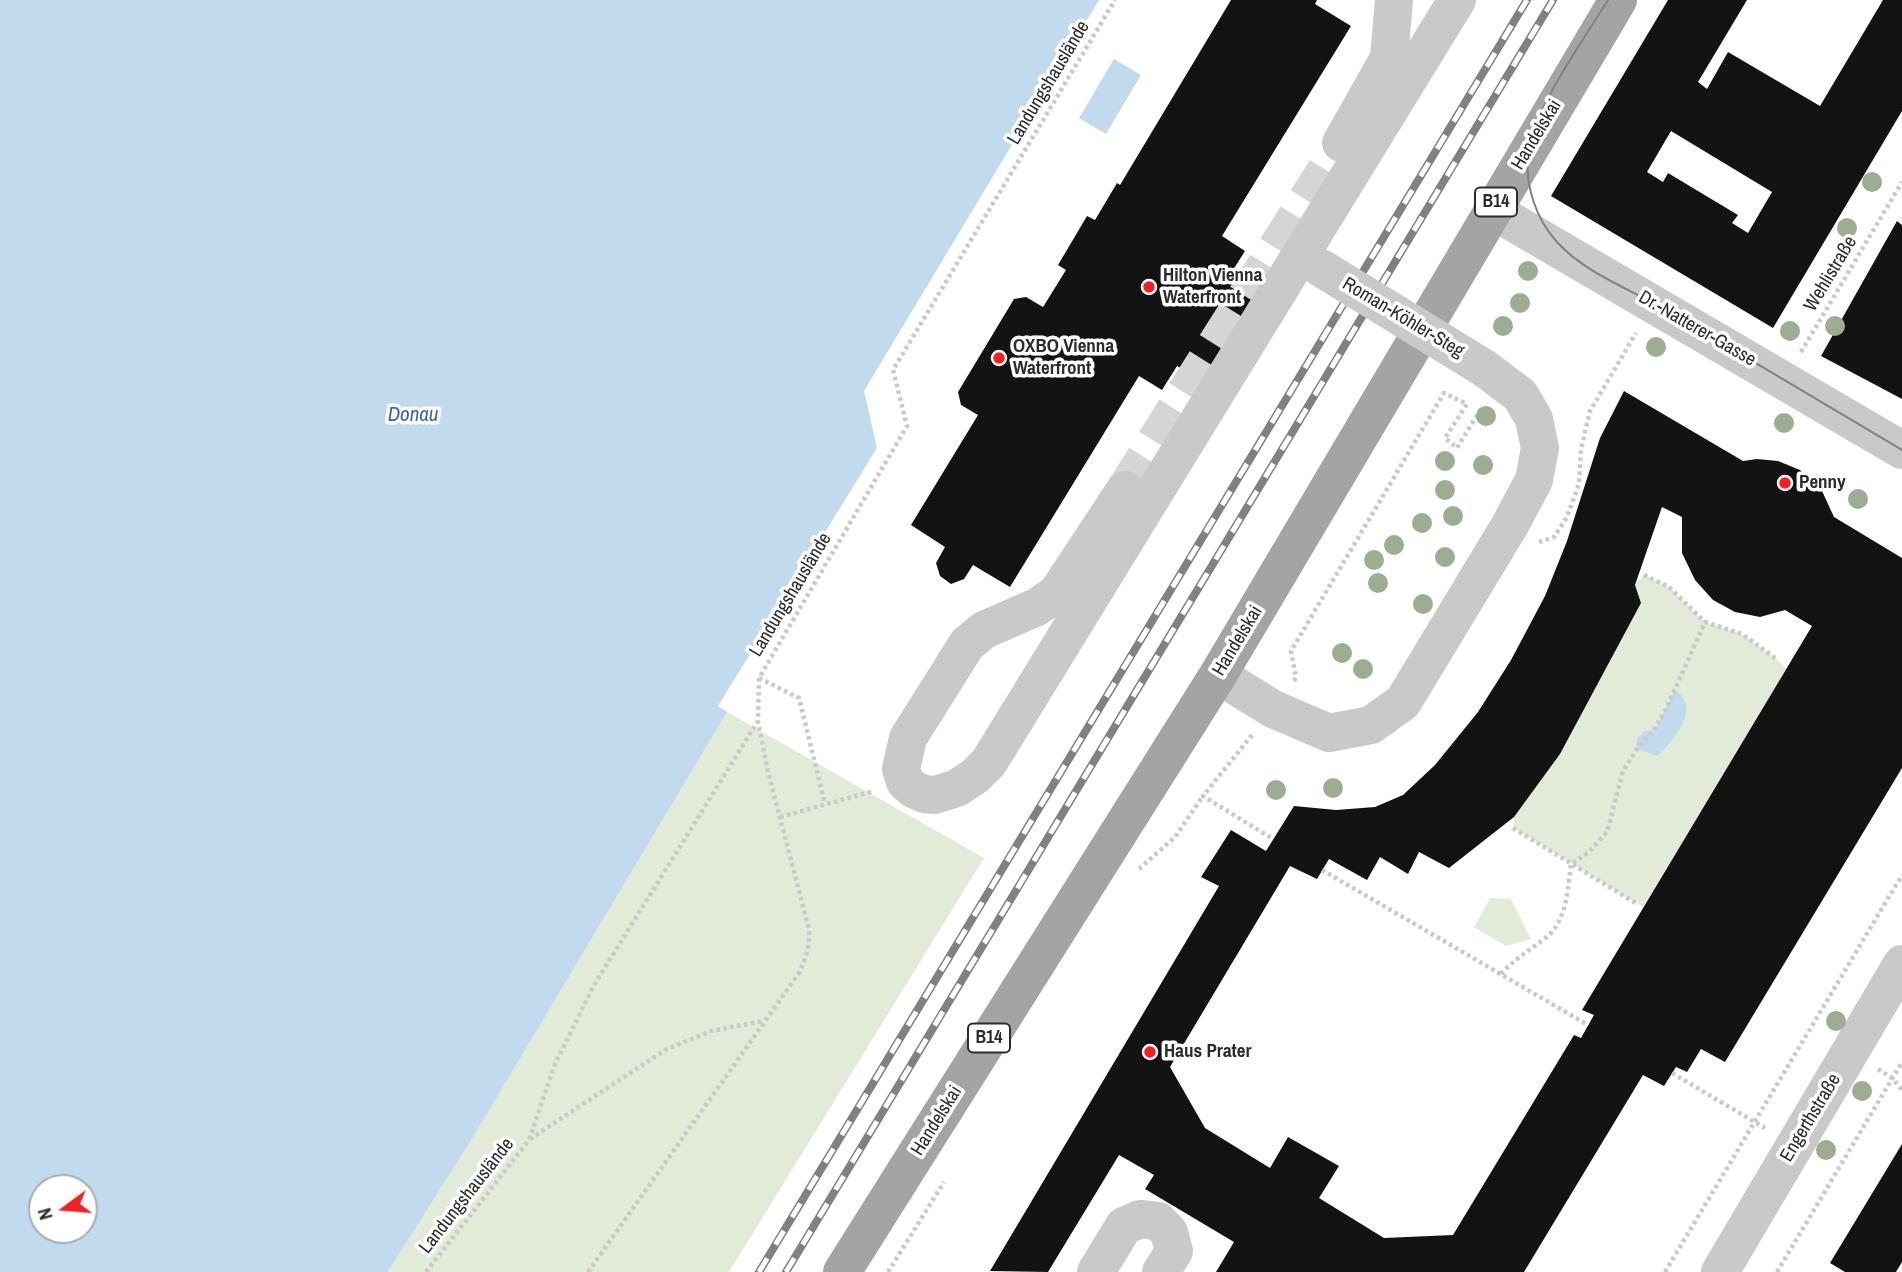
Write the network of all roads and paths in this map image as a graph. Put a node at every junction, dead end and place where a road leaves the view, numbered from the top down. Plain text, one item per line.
1 (1115, 0) edge
2 (1394, 0) edge
3 (1457, 0) edge
4 (1618, 0) edge
5 (1326, 170) tunnel mouth
6 (1902, 182) edge
7 (1492, 210) junction
8 (1311, 261) junction
9 (1656, 304) junction
10 (1492, 374) junction
11 (1784, 380) junction
12 (1902, 450) edge
13 (1135, 498) junction
14 (1510, 525) junction
15 (1644, 575) dead end
16 (1705, 622) junction
17 (1778, 660) dead end
18 (1218, 675) junction
19 (759, 678) junction
20 (1273, 709) junction
21 (758, 721) junction
22 (905, 782) junction
23 (1203, 796) junction
24 (825, 804) junction
25 (780, 817) junction
26 (1513, 828) dead end
27 (1273, 839) dead end
28 (1572, 864) junction
29 (1322, 870) dead end
30 (1132, 875) dead end
31 (1902, 875) edge
32 (1637, 904) dead end
33 (1902, 964) edge
34 (1501, 974) junction
35 (764, 1021) junction
36 (1588, 1025) dead end
37 (1902, 1062) edge
38 (1672, 1073) dead end
39 (1755, 1122) junction
40 (529, 1140) junction
41 (1795, 1145) junction
42 (946, 1179) dead end
43 (1779, 1271) edge
44 (426, 1272) edge
45 (588, 1272) edge
46 (842, 1272) edge
47 (888, 1272) edge
48 (1096, 1272) edge
49 (1161, 1272) edge
50 (1665, 1272) edge
51 (1720, 1272) edge

1 - 19 path, Landungshauslände
2 - 5 street
3 - 8 street
4 - 7 main road, Handelskai / B14
6 - 11 path, Wehlistraße
7 - 9 street, Dr.-Natterer-Gasse
7 - 18 main road, Handelskai / B14
8 - 10 street, Roman-Köhler-Steg, bridge
8 - 13 street
9 - 11 street, Dr.-Natterer-Gasse
9 - 14 path
10 - 14 street, Roman-Köhler-Steg
10 - 20 path
11 - 12 street, Dr.-Natterer-Gasse
13 - 22 street
13 - 22 street
14 - 20 street, Roman-Köhler-Steg
15 - 16 path
16 - 17 path
16 - 28 path
18 - 20 street, Roman-Köhler-Steg
18 - 46 main road, Handelskai / B14
19 - 21 path, Landungshauslände
19 - 24 path
20 - 23 path
21 - 25 path
21 - 40 path, Landungshauslände
22 - 24 path
23 - 27 path
23 - 30 path
24 - 25 path
25 - 35 path
26 - 28 path
28 - 32 path
28 - 34 path
29 - 34 path
31 - 39 path
33 - 41 street, Engerthstraße
34 - 36 path
35 - 40 path
35 - 45 path
37 - 43 path
38 - 39 path
39 - 41 path
39 - 50 path
40 - 44 path, Landungshauslände
41 - 51 street, Engerthstraße
42 - 47 path
48 - 49 street

